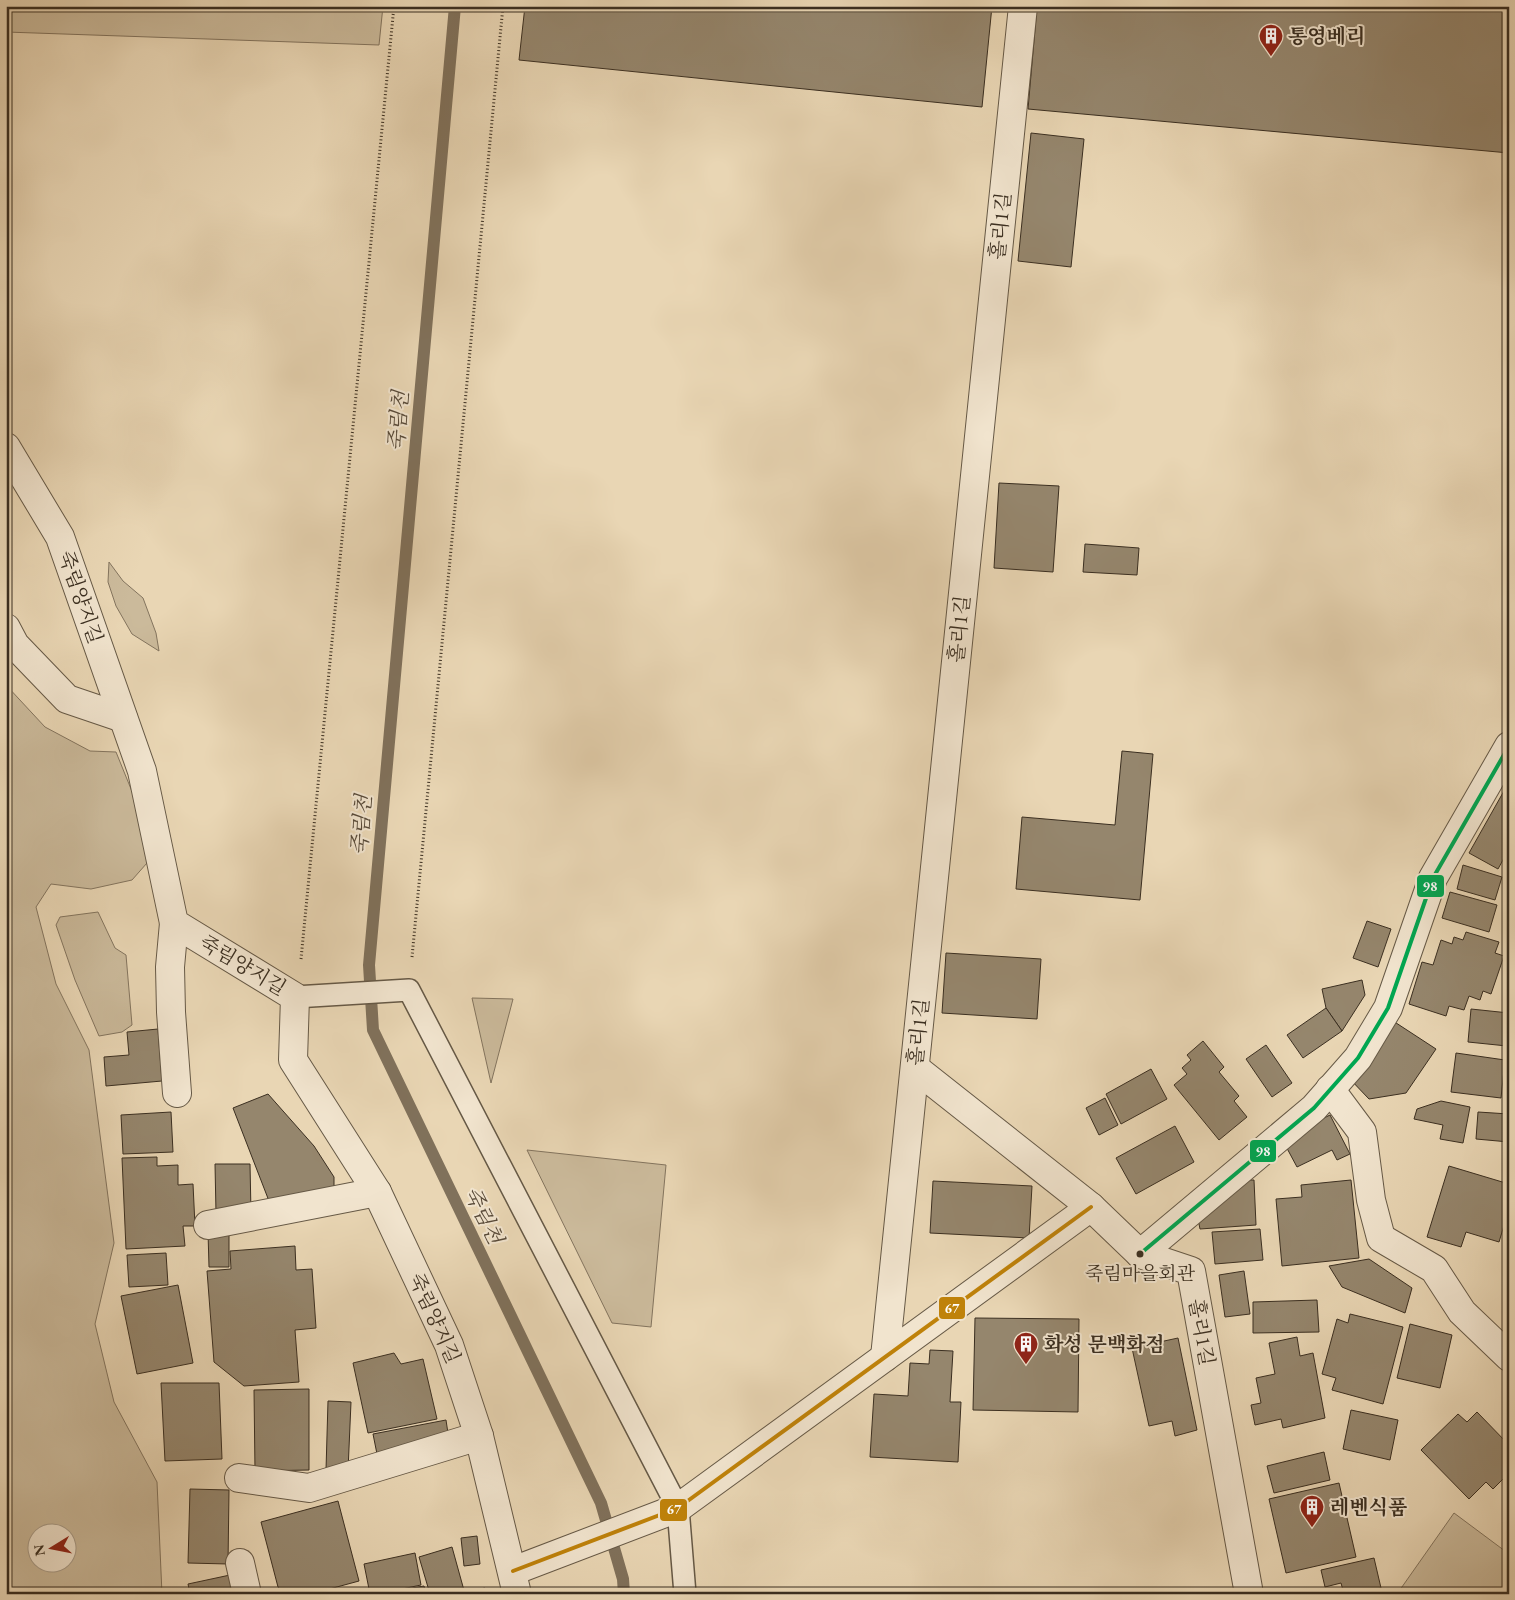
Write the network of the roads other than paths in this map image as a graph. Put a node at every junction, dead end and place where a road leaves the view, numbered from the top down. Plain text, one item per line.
1 (1023, 6) edge
2 (6, 447) edge
3 (9, 637) edge
4 (123, 718) junction
5 (1509, 746) edge
6 (174, 923) junction
7 (308, 996) junction
8 (914, 1068) junction
9 (1330, 1088) junction
10 (178, 1093) dead end
11 (377, 1192) junction
12 (1091, 1207) junction
13 (208, 1225) dead end
14 (1140, 1254) junction
15 (885, 1357) junction
16 (1509, 1357) edge
17 (479, 1436) junction
18 (239, 1478) dead end
19 (678, 1508) junction
20 (240, 1563) dead end
21 (515, 1583) edge
22 (247, 1594) edge
23 (685, 1594) edge
24 (1249, 1594) edge

1 - 8 street, 홀리1길
2 - 4 street, 죽림양지길
3 - 4 street
4 - 6 street, 죽림양지길
5 - 9 street
6 - 7 street, 죽림양지길
6 - 10 street
7 - 11 street, 죽림양지길
7 - 19 lane
8 - 12 street, 홀리1길
8 - 15 street, 홀리1길
9 - 14 street
9 - 16 street
11 - 13 street
11 - 17 street, 죽림양지길
12 - 14 street, 홀리1길
12 - 15 street
14 - 24 street, 홀리1길
15 - 19 street
17 - 18 street
17 - 21 street, 죽림양지길
19 - 21 street
19 - 23 lane
20 - 22 street

